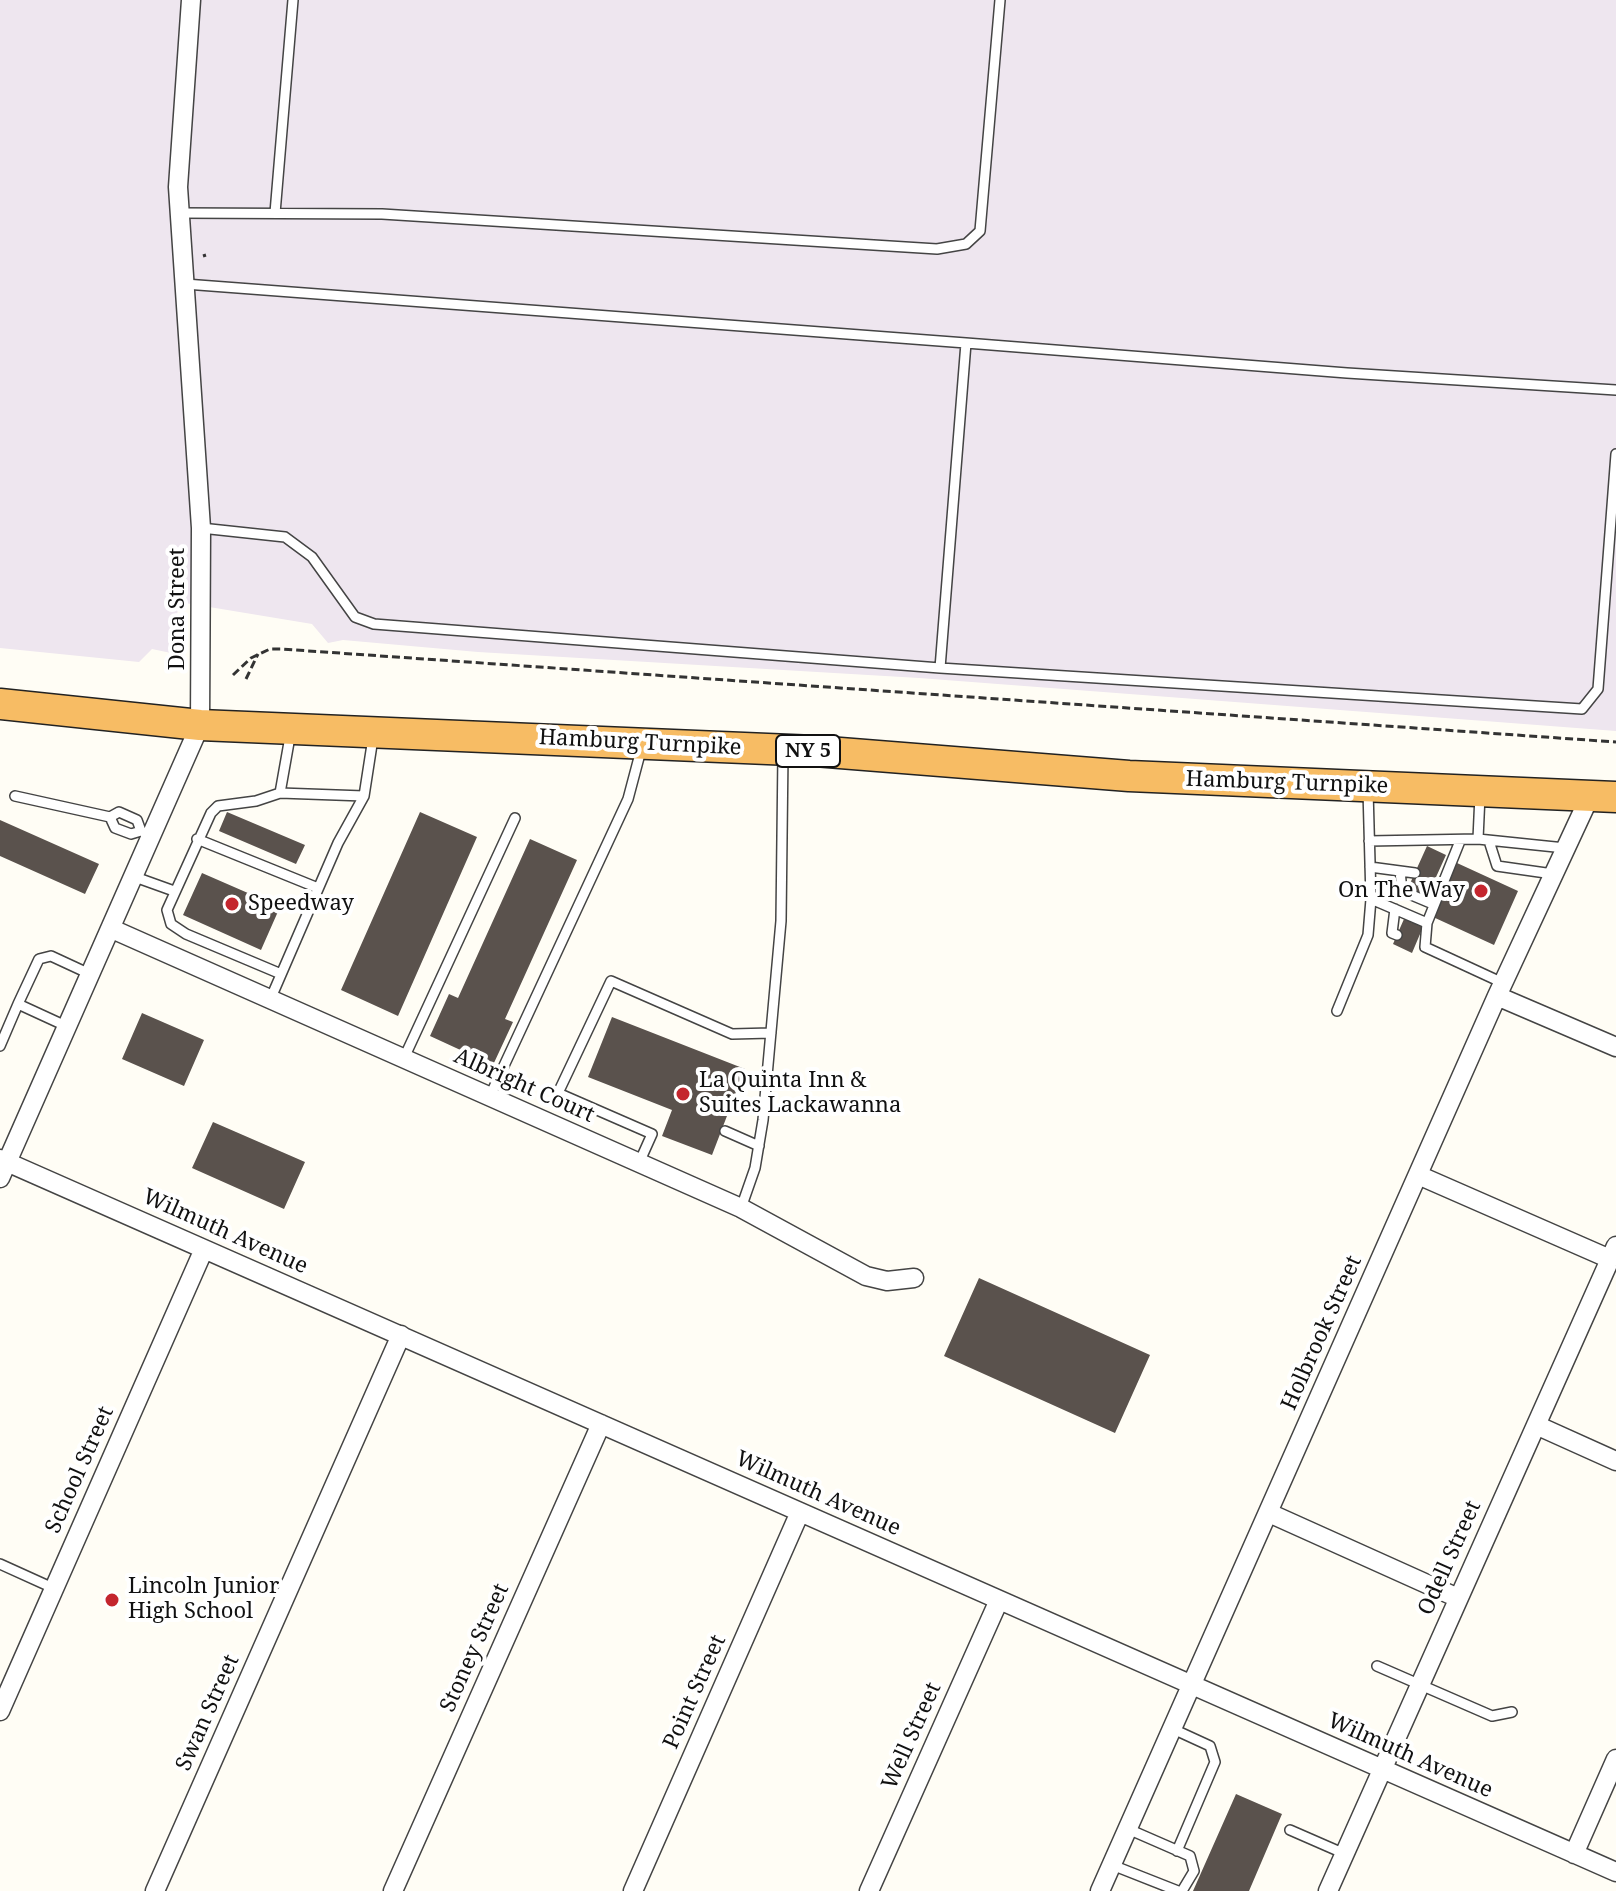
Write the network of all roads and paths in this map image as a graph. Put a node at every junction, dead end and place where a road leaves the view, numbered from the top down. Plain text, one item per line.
1 (191, 0) edge
2 (293, 0) edge
3 (1000, 0) edge
4 (180, 213) junction
5 (275, 213) junction
6 (185, 284) junction
7 (966, 343) junction
8 (1616, 390) edge
9 (1616, 454) edge
10 (201, 528) junction
11 (258, 654) junction
12 (940, 668) junction
13 (235, 674) dead end
14 (246, 679) dead end
15 (0, 704) edge
16 (200, 725) junction
17 (292, 728) junction
18 (373, 731) junction
19 (1616, 742) edge
20 (643, 743) junction
21 (783, 750) junction
22 (1368, 787) junction
23 (1481, 791) junction
24 (280, 793) junction
25 (15, 796) dead end
26 (364, 796) junction
27 (1603, 797) edge
28 (110, 817) junction
29 (515, 818) dead end
30 (147, 833) junction
31 (197, 839) junction
32 (1478, 839) junction
33 (1369, 841) junction
34 (1460, 841) junction
35 (1489, 841) junction
36 (1565, 848) junction
37 (1370, 867) junction
38 (1400, 871) junction
39 (1415, 873) dead end
40 (1553, 874) junction
41 (135, 877) junction
42 (318, 888) junction
43 (174, 891) junction
44 (1371, 899) junction
45 (1433, 904) junction
46 (1395, 909) junction
47 (1427, 923) junction
48 (112, 929) junction
49 (1397, 935) dead end
50 (281, 974) junction
51 (92, 975) junction
52 (1500, 990) junction
53 (270, 1000) junction
54 (18, 1004) junction
55 (1337, 1011) dead end
56 (68, 1027) junction
57 (771, 1033) junction
58 (0, 1046) edge
59 (1616, 1047) edge
60 (404, 1058) junction
61 (489, 1098) junction
62 (725, 1131) dead end
63 (759, 1146) junction
64 (639, 1163) junction
65 (2, 1166) edge
66 (1418, 1175) junction
67 (741, 1208) junction
68 (204, 1249) junction
69 (1613, 1253) edge
70 (914, 1278) dead end
71 (401, 1335) junction
72 (601, 1424) junction
73 (1536, 1425) junction
74 (1616, 1461) edge
75 (800, 1512) junction
76 (1269, 1513) junction
77 (0, 1564) edge
78 (53, 1588) junction
79 (1458, 1598) junction
80 (999, 1600) junction
81 (1377, 1666) dead end
82 (1420, 1685) junction
83 (1192, 1686) junction
84 (0, 1711) edge
85 (1512, 1712) dead end
86 (1173, 1729) junction
87 (1616, 1759) edge
88 (1382, 1770) junction
89 (1128, 1829) junction
90 (1290, 1830) dead end
91 (1177, 1851) junction
92 (1345, 1854) junction
93 (1574, 1854) junction
94 (1112, 1865) junction
95 (1616, 1872) edge
96 (155, 1891) edge
97 (393, 1891) edge
98 (633, 1891) edge
99 (869, 1891) edge
100 (1100, 1891) edge
101 (1180, 1891) edge
102 (1328, 1891) edge

1 - 4 street, Dona Street
2 - 5 lane
3 - 5 lane
4 - 5 lane
4 - 6 street, Dona Street
6 - 7 lane
6 - 10 street, Dona Street
7 - 8 lane
7 - 12 lane
9 - 12 lane
10 - 12 lane
10 - 16 street, Dona Street
11 - 13 path
11 - 14 path
11 - 19 path
15 - 16 highway, Hamburg Turnpike / NY 5
16 - 17 highway, Hamburg Turnpike / NY 5
16 - 30 street, Dona Street
17 - 18 highway, Hamburg Turnpike / NY 5
17 - 24 lane
18 - 20 highway, Hamburg Turnpike / NY 5
18 - 26 lane
20 - 21 highway, Hamburg Turnpike / NY 5
20 - 61 lane
21 - 22 highway, Hamburg Turnpike / NY 5
21 - 57 lane
22 - 23 highway, Hamburg Turnpike / NY 5
22 - 33 lane
23 - 27 highway, Hamburg Turnpike / NY 5
23 - 32 lane
24 - 26 lane
24 - 31 lane
25 - 28 lane
26 - 42 lane
27 - 36 street, Holbrook Street
28 - 30 lane
28 - 30 lane
29 - 60 lane
30 - 41 street, Dona Street
31 - 42 lane
31 - 43 lane
32 - 34 lane
32 - 35 lane
33 - 34 lane
33 - 37 lane
34 - 45 lane
35 - 36 lane
35 - 40 lane
36 - 40 street, Holbrook Street
37 - 38 lane
37 - 44 lane
38 - 39 lane
38 - 45 lane
40 - 52 street, Holbrook Street
41 - 43 lane
41 - 48 street, Dona Street
42 - 50 lane
43 - 50 lane
44 - 46 lane
44 - 55 lane
45 - 47 lane
46 - 47 lane
46 - 49 lane
47 - 52 lane
48 - 51 street, Dona Street
48 - 53 street, Albright Court
50 - 53 lane
51 - 54 lane
51 - 56 street, Dona Street
52 - 59 street
52 - 66 street, Holbrook Street
53 - 60 street, Albright Court
54 - 56 lane
54 - 58 lane
56 - 65 street, Dona Street
57 - 63 lane
57 - 64 lane
60 - 61 street, Albright Court
61 - 64 street, Albright Court
62 - 63 lane
63 - 67 lane
64 - 67 street, Albright Court
65 - 68 street, Wilmuth Avenue
66 - 69 street
66 - 76 street, Holbrook Street
67 - 70 street, Albright Court
68 - 71 street, Wilmuth Avenue
68 - 78 street, School Street
69 - 73 street, Odell Street
71 - 72 street, Wilmuth Avenue
71 - 96 street, Swan Street
72 - 75 street, Wilmuth Avenue
72 - 97 street, Stoney Street
73 - 74 street
73 - 79 street, Odell Street
75 - 80 street, Wilmuth Avenue
75 - 98 street, Point Street
76 - 79 street
76 - 83 street, Holbrook Street
77 - 78 lane
78 - 84 street, School Street
79 - 82 street, Odell Street
80 - 83 street, Wilmuth Avenue
80 - 99 street, Well Street
81 - 82 lane
82 - 85 lane
82 - 88 street, Odell Street
83 - 86 street, Holbrook Street
83 - 88 street, Wilmuth Avenue
86 - 89 street, Holbrook Street
86 - 91 lane
87 - 93 street
88 - 92 street, Odell Street
88 - 93 street, Wilmuth Avenue
89 - 91 lane
89 - 94 street, Holbrook Street
90 - 92 lane
91 - 101 lane
92 - 102 street, Odell Street
93 - 95 street, Wilmuth Avenue
94 - 100 street, Holbrook Street
94 - 101 lane

